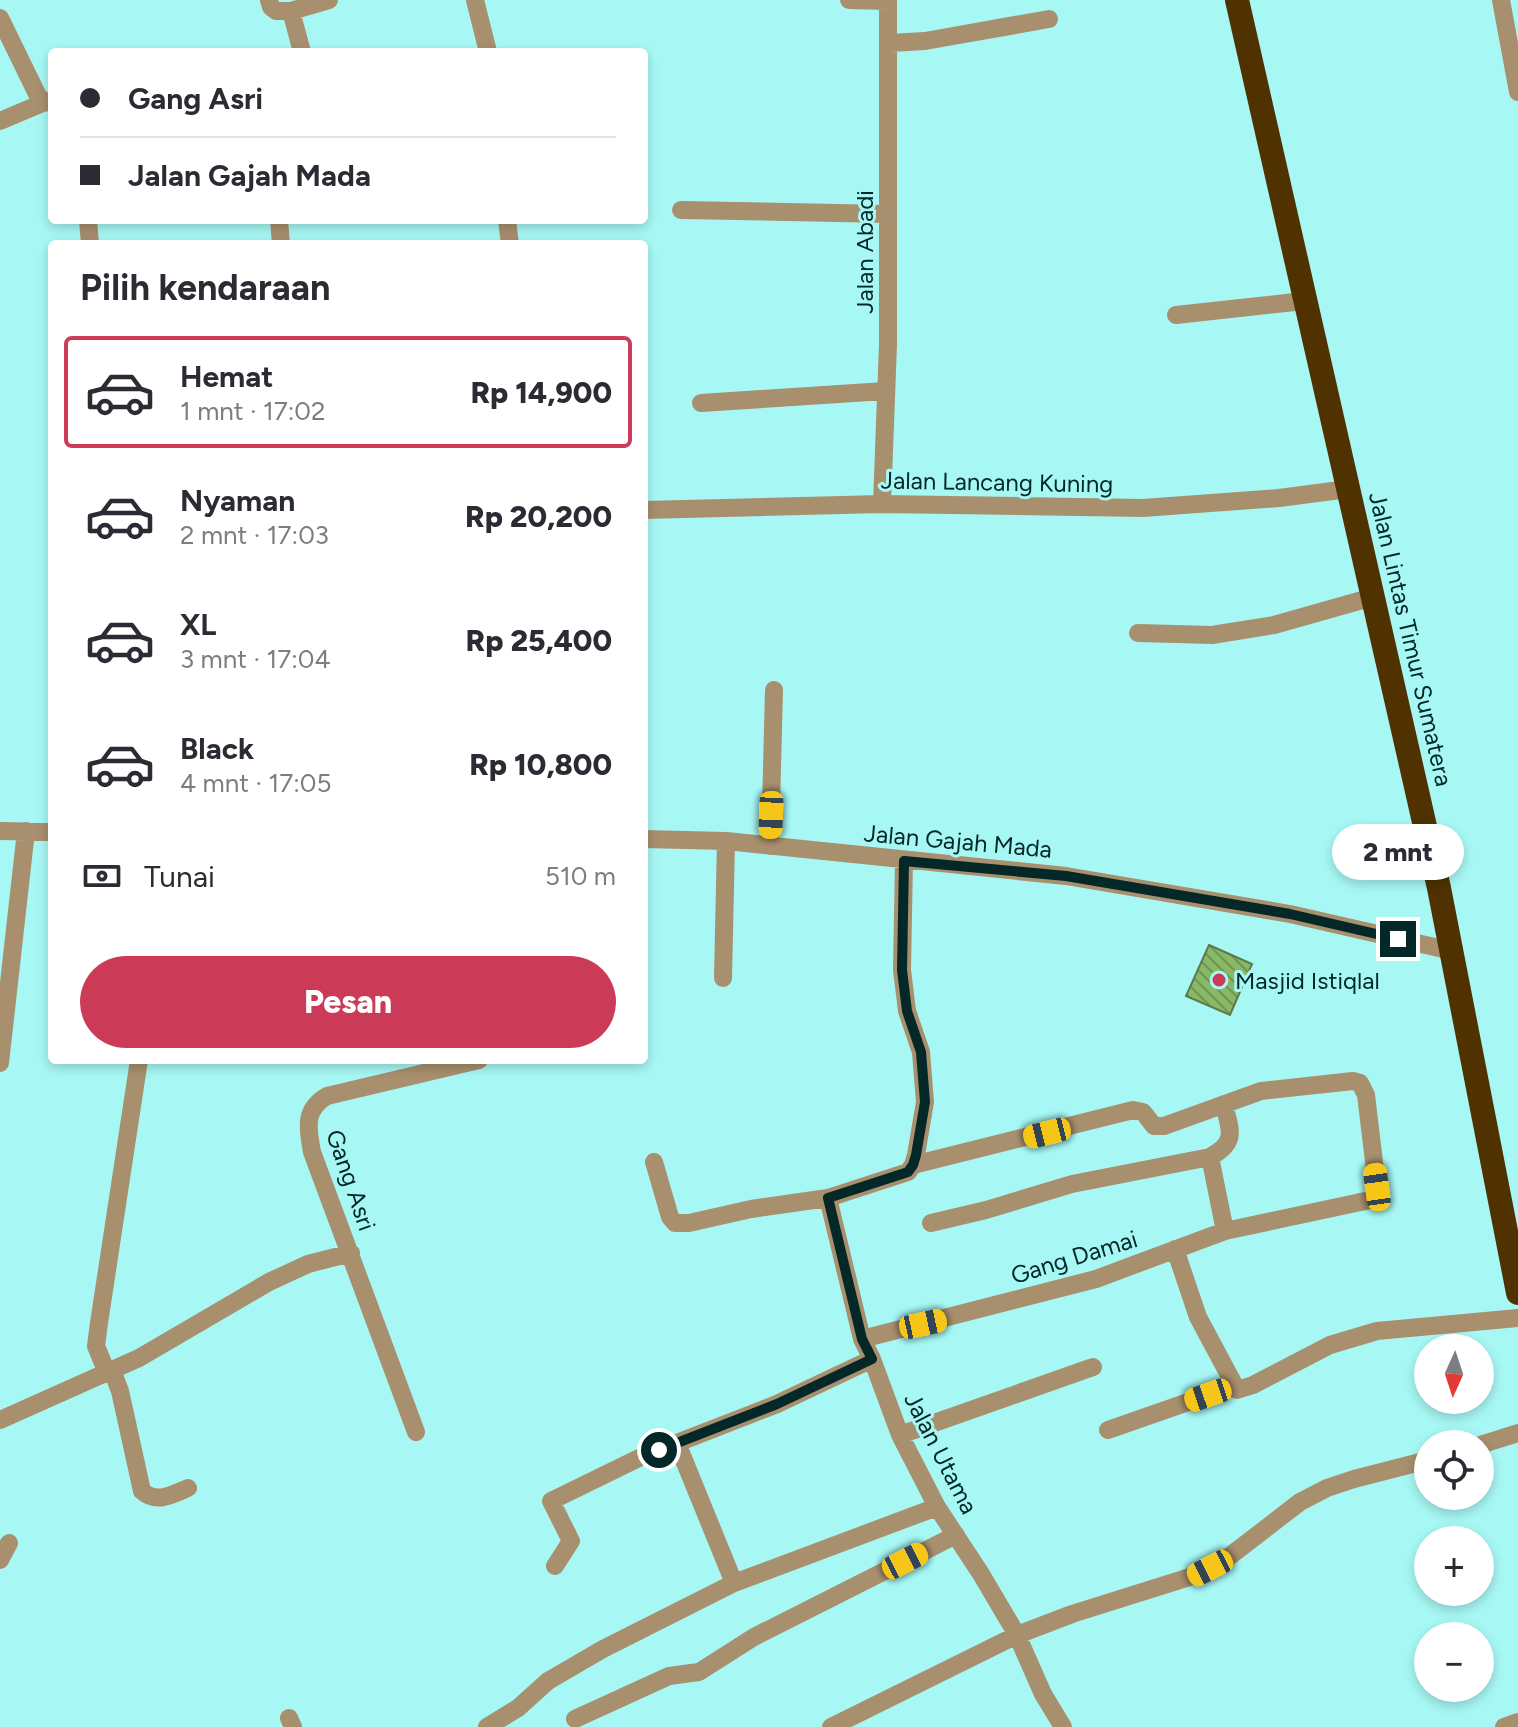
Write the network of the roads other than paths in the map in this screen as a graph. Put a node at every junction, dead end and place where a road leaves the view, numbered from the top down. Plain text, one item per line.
1 (269, 0) edge
2 (329, 0) edge
3 (475, 0) edge
4 (849, 0) edge
5 (888, 0) edge
6 (1237, 0) edge
7 (291, 11) junction
8 (1507, 14) edge
9 (0, 18) edge
10 (1049, 19) dead end
11 (890, 43) junction
12 (301, 48) edge
13 (487, 48) edge
14 (1518, 92) edge
15 (48, 102) edge
16 (48, 103) edge
17 (0, 121) edge
18 (681, 210) dead end
19 (888, 214) junction
20 (1304, 301) junction
21 (1176, 315) dead end
22 (885, 391) junction
23 (701, 403) dead end
24 (1348, 489) junction
25 (882, 504) junction
26 (648, 510) edge
27 (1373, 597) junction
28 (1138, 633) dead end
29 (774, 690) dead end
30 (0, 831) edge
31 (26, 831) junction
32 (48, 832) edge
33 (648, 839) edge
34 (726, 841) junction
35 (770, 846) junction
36 (904, 861) junction
37 (1452, 951) junction
38 (723, 978) dead end
39 (0, 1063) edge
40 (138, 1064) edge
41 (462, 1064) edge
42 (1224, 1104) junction
43 (1210, 1157) junction
44 (654, 1162) dead end
45 (913, 1165) junction
46 (828, 1198) junction
47 (931, 1223) dead end
48 (1225, 1231) junction
49 (1175, 1249) junction
50 (351, 1253) junction
51 (1518, 1293) edge
52 (1518, 1318) edge
53 (862, 1339) junction
54 (872, 1359) junction
55 (1093, 1367) dead end
56 (109, 1372) junction
57 (1234, 1386) junction
58 (0, 1420) edge
59 (1108, 1430) dead end
60 (416, 1432) dead end
61 (1518, 1433) edge
62 (900, 1435) junction
63 (1494, 1441) edge
64 (677, 1443) junction
65 (1414, 1464) edge
66 (188, 1488) dead end
67 (937, 1507) junction
68 (956, 1535) junction
69 (9, 1543) dead end
70 (0, 1560) edge
71 (555, 1566) dead end
72 (734, 1583) junction
73 (1017, 1635) junction
74 (575, 1719) dead end
75 (1518, 1722) edge
76 (487, 1727) edge
77 (831, 1727) edge
78 (1063, 1727) edge
79 (1504, 1727) edge

1 - 7 street
2 - 7 street
3 - 13 street
4 - 5 street
5 - 11 street, Jalan Abadi
6 - 20 highway, Jalan Lintas Timur Sumatera
7 - 12 street
8 - 14 street
9 - 15 street
10 - 11 street
11 - 19 street, Jalan Abadi
16 - 17 street
18 - 19 street
19 - 22 street, Jalan Abadi
20 - 21 street
20 - 24 highway, Jalan Lintas Timur Sumatera
22 - 23 street
22 - 25 street, Jalan Abadi
24 - 25 street, Jalan Lancang Kuning
24 - 27 highway, Jalan Lintas Timur Sumatera
25 - 26 street, Jalan Lancang Kuning
27 - 28 street
27 - 37 highway, Jalan Lintas Timur Sumatera
29 - 35 street
30 - 31 street
31 - 32 street
31 - 39 street
33 - 34 street, Jalan Gajah Mada
34 - 35 street, Jalan Gajah Mada
34 - 38 street
35 - 36 street, Jalan Gajah Mada
36 - 37 street, Jalan Gajah Mada
36 - 45 street
37 - 51 highway, Jalan Lintas Timur Sumatera
40 - 56 street
41 - 50 street, Gang Asri
42 - 43 street
42 - 45 street
42 - 48 street, Gang Damai
43 - 47 street
43 - 48 street
44 - 46 street
45 - 46 street
46 - 53 street, Jalan Utama
48 - 49 street, Gang Damai
49 - 53 street, Gang Damai
49 - 57 street
50 - 56 street
50 - 60 street, Gang Asri
52 - 57 street
53 - 54 street, Jalan Utama
54 - 62 street, Jalan Utama
54 - 64 street
55 - 62 street
56 - 58 street
56 - 66 street
57 - 59 street
61 - 63 street
62 - 67 street, Jalan Utama
64 - 71 street
64 - 72 street
65 - 73 street
67 - 68 street, Jalan Utama
67 - 72 street
68 - 73 street, Jalan Utama
68 - 74 street
69 - 70 street
72 - 76 street
73 - 77 street
73 - 78 street, Jalan Utama
75 - 79 street

